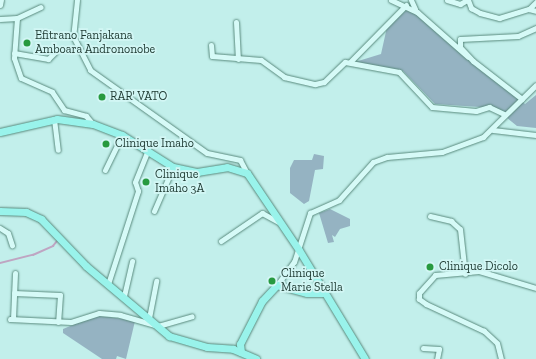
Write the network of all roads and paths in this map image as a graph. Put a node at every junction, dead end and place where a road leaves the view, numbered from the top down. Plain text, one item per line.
1 (1, 0) edge
2 (77, 0) edge
3 (391, 0) edge
4 (411, 0) edge
5 (447, 0) edge
6 (467, 0) edge
7 (536, 2) edge
8 (0, 5) edge
9 (406, 5) junction
10 (41, 7) dead end
11 (529, 10) junction
12 (536, 11) edge
13 (417, 12) junction
14 (17, 18) junction
15 (0, 19) edge
16 (236, 22) dead end
17 (536, 28) edge
18 (210, 45) dead end
19 (55, 52) dead end
20 (14, 53) junction
21 (238, 59) junction
22 (473, 61) junction
23 (350, 62) junction
24 (536, 85) edge
25 (522, 99) junction
26 (504, 114) junction
27 (54, 119) junction
28 (93, 124) junction
29 (493, 130) junction
30 (0, 132) edge
31 (122, 135) junction
32 (536, 135) edge
33 (58, 150) dead end
34 (148, 150) junction
35 (173, 167) junction
36 (105, 170) dead end
37 (247, 173) junction
38 (0, 211) edge
39 (154, 211) dead end
40 (430, 216) dead end
41 (282, 225) junction
42 (0, 228) edge
43 (221, 241) dead end
44 (12, 245) dead end
45 (299, 250) junction
46 (132, 261) dead end
47 (15, 273) dead end
48 (465, 274) junction
49 (156, 281) dead end
50 (108, 284) junction
51 (277, 285) junction
52 (536, 288) edge
53 (325, 292) junction
54 (14, 293) junction
55 (124, 296) junction
56 (192, 316) dead end
57 (149, 318) junction
58 (58, 322) junction
59 (158, 326) junction
60 (423, 348) dead end
61 (244, 355) edge
62 (256, 359) edge
63 (365, 359) edge
64 (437, 359) edge
65 (501, 359) edge

1 - 8 street
2 - 37 street
3 - 9 street
4 - 13 street
5 - 6 street
6 - 11 street
7 - 11 street
9 - 13 street
9 - 23 street
10 - 14 street
11 - 12 street
13 - 22 street
14 - 15 street
14 - 20 street
16 - 21 street
17 - 22 street
18 - 21 street
19 - 20 street
20 - 28 street
21 - 23 street
22 - 25 street
23 - 26 street
24 - 25 street
25 - 26 street
26 - 29 street
27 - 28 main road
27 - 30 main road
27 - 33 street
28 - 31 main road
29 - 32 street
29 - 45 street
31 - 34 main road
31 - 36 street
34 - 35 main road
34 - 50 street
35 - 37 main road
35 - 39 street
37 - 41 main road
38 - 50 main road
40 - 48 street
41 - 43 street
41 - 45 main road
42 - 44 street
45 - 51 street
45 - 53 main road
46 - 55 street
47 - 54 street
48 - 52 street
48 - 65 street
49 - 57 street
50 - 55 main road
51 - 53 main road
51 - 61 main road
53 - 63 main road
54 - 58 street
54 - 58 street
55 - 57 main road
56 - 59 street
57 - 59 main road
58 - 59 street
59 - 61 main road
60 - 64 street
61 - 62 main road

